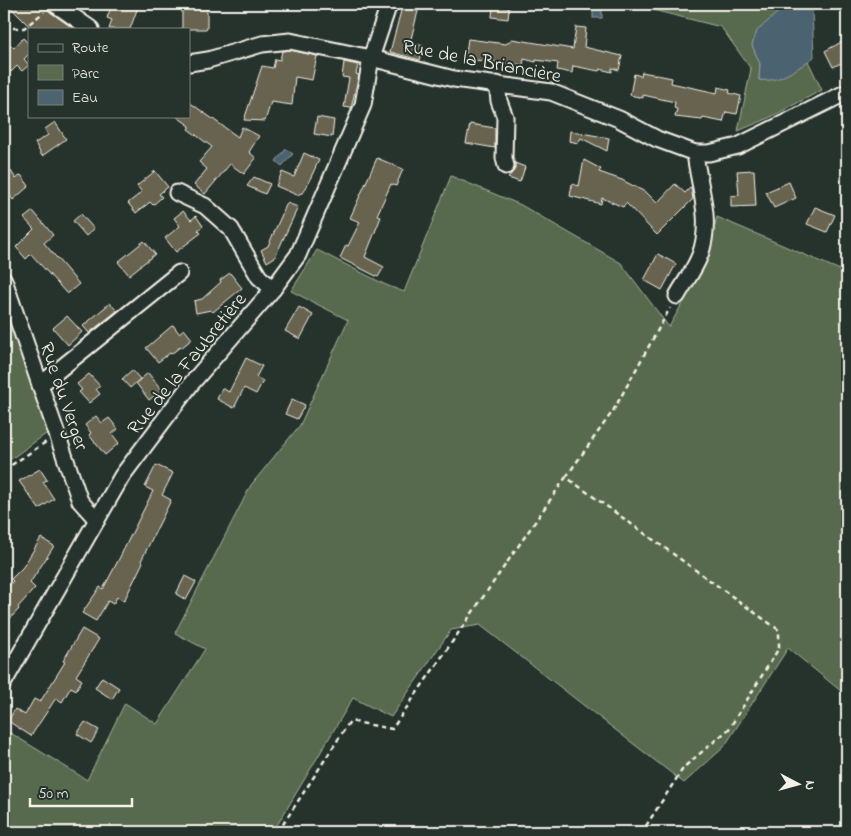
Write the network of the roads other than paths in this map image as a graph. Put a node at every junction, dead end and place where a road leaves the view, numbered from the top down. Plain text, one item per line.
1 (390, 4) edge
2 (51, 7) edge
3 (89, 28) edge
4 (371, 58) junction
5 (190, 63) edge
6 (497, 84) junction
7 (847, 92) edge
8 (694, 152) junction
9 (506, 166) dead end
10 (177, 193) dead end
11 (179, 273) dead end
12 (4, 280) edge
13 (273, 289) junction
14 (677, 296) road end
15 (40, 385) junction
16 (96, 520) junction
17 (4, 682) edge

1 - 4 street, Rue de la Faubretière
2 - 3 street
4 - 5 street, Rue de la Briancière
4 - 6 street, Rue de la Briancière
4 - 13 street, Rue de la Faubretière
6 - 8 street, Rue de la Briancière
6 - 9 street
7 - 8 street, Rue de la Briancière
8 - 14 street
10 - 13 street
11 - 15 street
12 - 15 street, Rue du Verger
13 - 16 street, Rue de la Faubretière
15 - 16 street, Rue du Verger
16 - 17 street, Rue de la Faubretière

